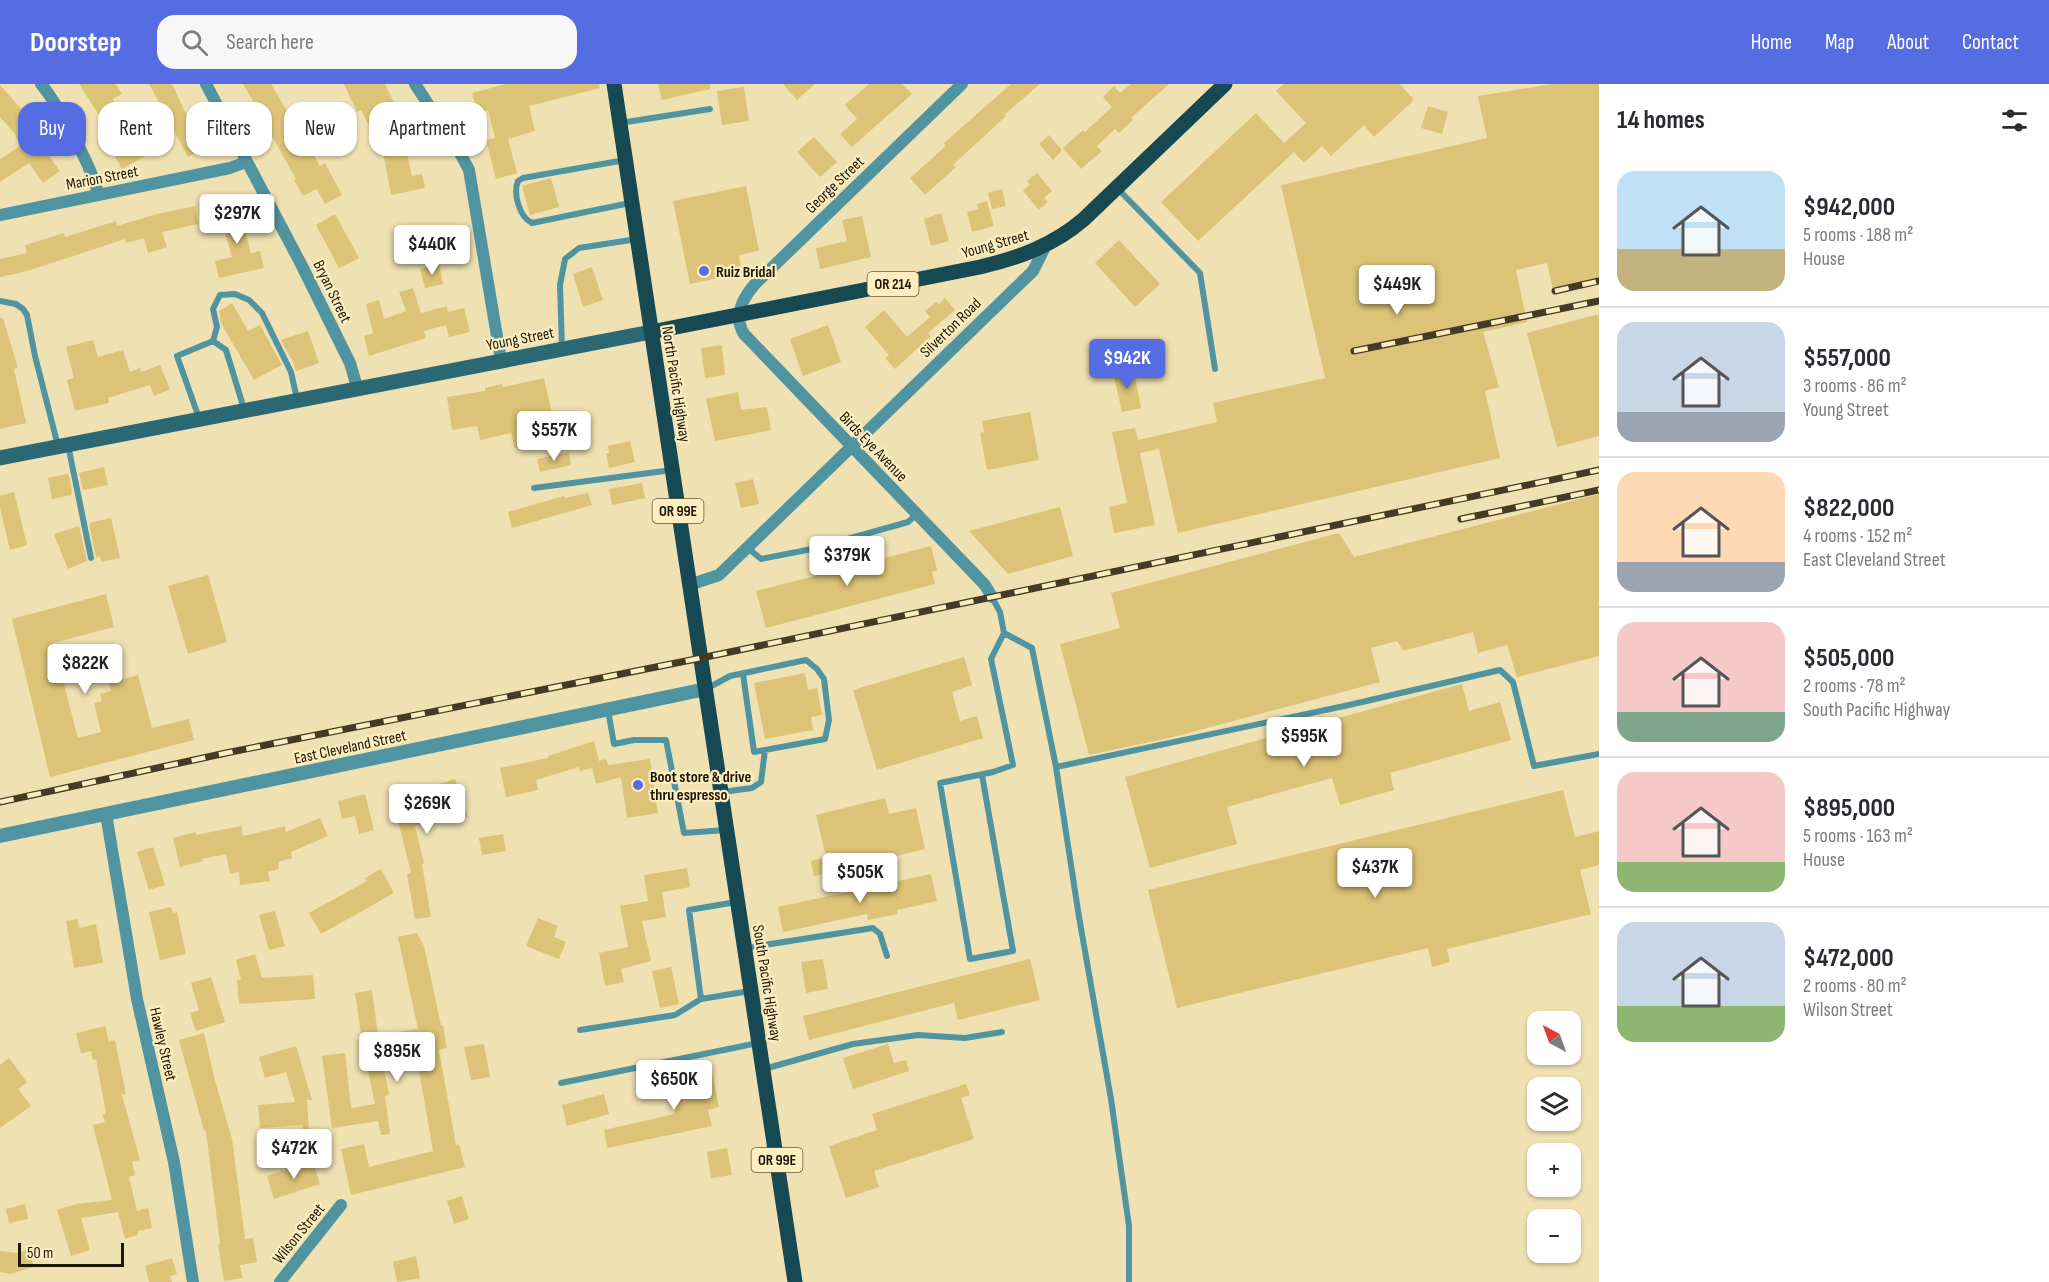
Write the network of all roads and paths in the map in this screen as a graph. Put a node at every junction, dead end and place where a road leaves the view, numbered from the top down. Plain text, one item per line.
1 (41, 84) edge
2 (206, 84) edge
3 (415, 84) edge
4 (614, 84) edge
5 (962, 84) edge
6 (1226, 84) edge
7 (711, 109) dead end
8 (620, 123) junction
9 (625, 159) junction
10 (246, 162) junction
11 (1117, 188) junction
12 (98, 194) junction
13 (632, 203) junction
14 (0, 215) edge
15 (638, 239) junction
16 (1045, 246) junction
17 (0, 301) edge
18 (739, 314) junction
19 (651, 332) junction
20 (213, 341) junction
21 (562, 348) junction
22 (501, 360) junction
23 (1215, 369) dead end
24 (357, 387) junction
25 (297, 400) junction
26 (244, 410) junction
27 (200, 418) junction
28 (63, 445) junction
29 (852, 447) junction
30 (0, 458) edge
31 (672, 470) junction
32 (534, 488) dead end
33 (917, 514) junction
34 (748, 548) junction
35 (91, 558) dead end
36 (689, 585) junction
37 (992, 597) joint
38 (1004, 633) junction
39 (743, 675) junction
40 (706, 689) junction
41 (608, 710) junction
42 (765, 750) junction
43 (1599, 754) edge
44 (1056, 767) junction
45 (982, 775) junction
46 (721, 792) junction
47 (106, 814) junction
48 (727, 830) junction
49 (0, 836) edge
50 (737, 902) junction
51 (744, 948) junction
52 (887, 956) dead end
53 (751, 991) junction
54 (701, 999) junction
55 (580, 1030) dead end
56 (1002, 1032) dead end
57 (759, 1042) junction
58 (763, 1069) junction
59 (561, 1083) dead end
60 (341, 1205) dead end
61 (193, 1282) edge
62 (280, 1282) edge
63 (795, 1282) edge
64 (1129, 1282) edge

1 - 12 street
2 - 10 street, Bryan Street
3 - 22 street
4 - 8 main road, North Pacific Highway / OR 99E
5 - 18 street, George Street
6 - 11 main road, OR 214
7 - 8 lane
8 - 9 main road, North Pacific Highway / OR 99E
9 - 13 main road, North Pacific Highway / OR 99E
9 - 13 lane
10 - 12 street, Marion Street
10 - 24 street, Bryan Street
11 - 16 main road, OR 214
11 - 23 lane
12 - 14 street, Marion Street
13 - 15 main road, North Pacific Highway / OR 99E
15 - 19 main road, North Pacific Highway / OR 99E
15 - 21 lane
16 - 18 main road, Young Street / OR 214
16 - 29 street, Silverton Road
17 - 28 lane
18 - 19 main road, Young Street / OR 214
18 - 29 street, Birds Eye Avenue
19 - 21 main road, Young Street
19 - 31 main road, North Pacific Highway / OR 99E
20 - 25 lane
20 - 26 lane
20 - 27 lane
21 - 22 main road, Young Street
22 - 24 main road, Young Street
24 - 25 main road, Young Street
25 - 26 main road, Young Street
26 - 27 main road, Young Street
27 - 28 main road, Young Street
28 - 30 main road, Young Street
28 - 35 lane
29 - 33 street, Birds Eye Avenue
29 - 34 street, Silverton Road
31 - 32 lane
31 - 36 main road, North Pacific Highway / OR 99E
33 - 34 lane
33 - 37 street, Birds Eye Avenue
34 - 36 street, Silverton Road
36 - 40 main road, North Pacific Highway / OR 99E
37 - 38 lane
38 - 44 lane
38 - 45 lane
39 - 40 lane
39 - 42 lane
39 - 42 lane
40 - 41 street, East Cleveland Street
40 - 46 main road, South Pacific Highway / OR 99E
41 - 47 street, East Cleveland Street
41 - 48 lane
42 - 46 lane
43 - 44 lane
44 - 64 lane
45 - 45 lane
46 - 48 main road, South Pacific Highway / OR 99E
47 - 49 street, East Cleveland Street
47 - 61 street, Hawley Street
48 - 50 main road, South Pacific Highway / OR 99E
50 - 51 main road, South Pacific Highway / OR 99E
50 - 54 lane
51 - 52 lane
51 - 53 main road, South Pacific Highway / OR 99E
53 - 54 lane
53 - 57 main road, South Pacific Highway / OR 99E
54 - 55 lane
56 - 58 lane
57 - 58 main road, South Pacific Highway / OR 99E
57 - 59 lane
58 - 63 main road, South Pacific Highway / OR 99E
60 - 62 street, Wilson Street

